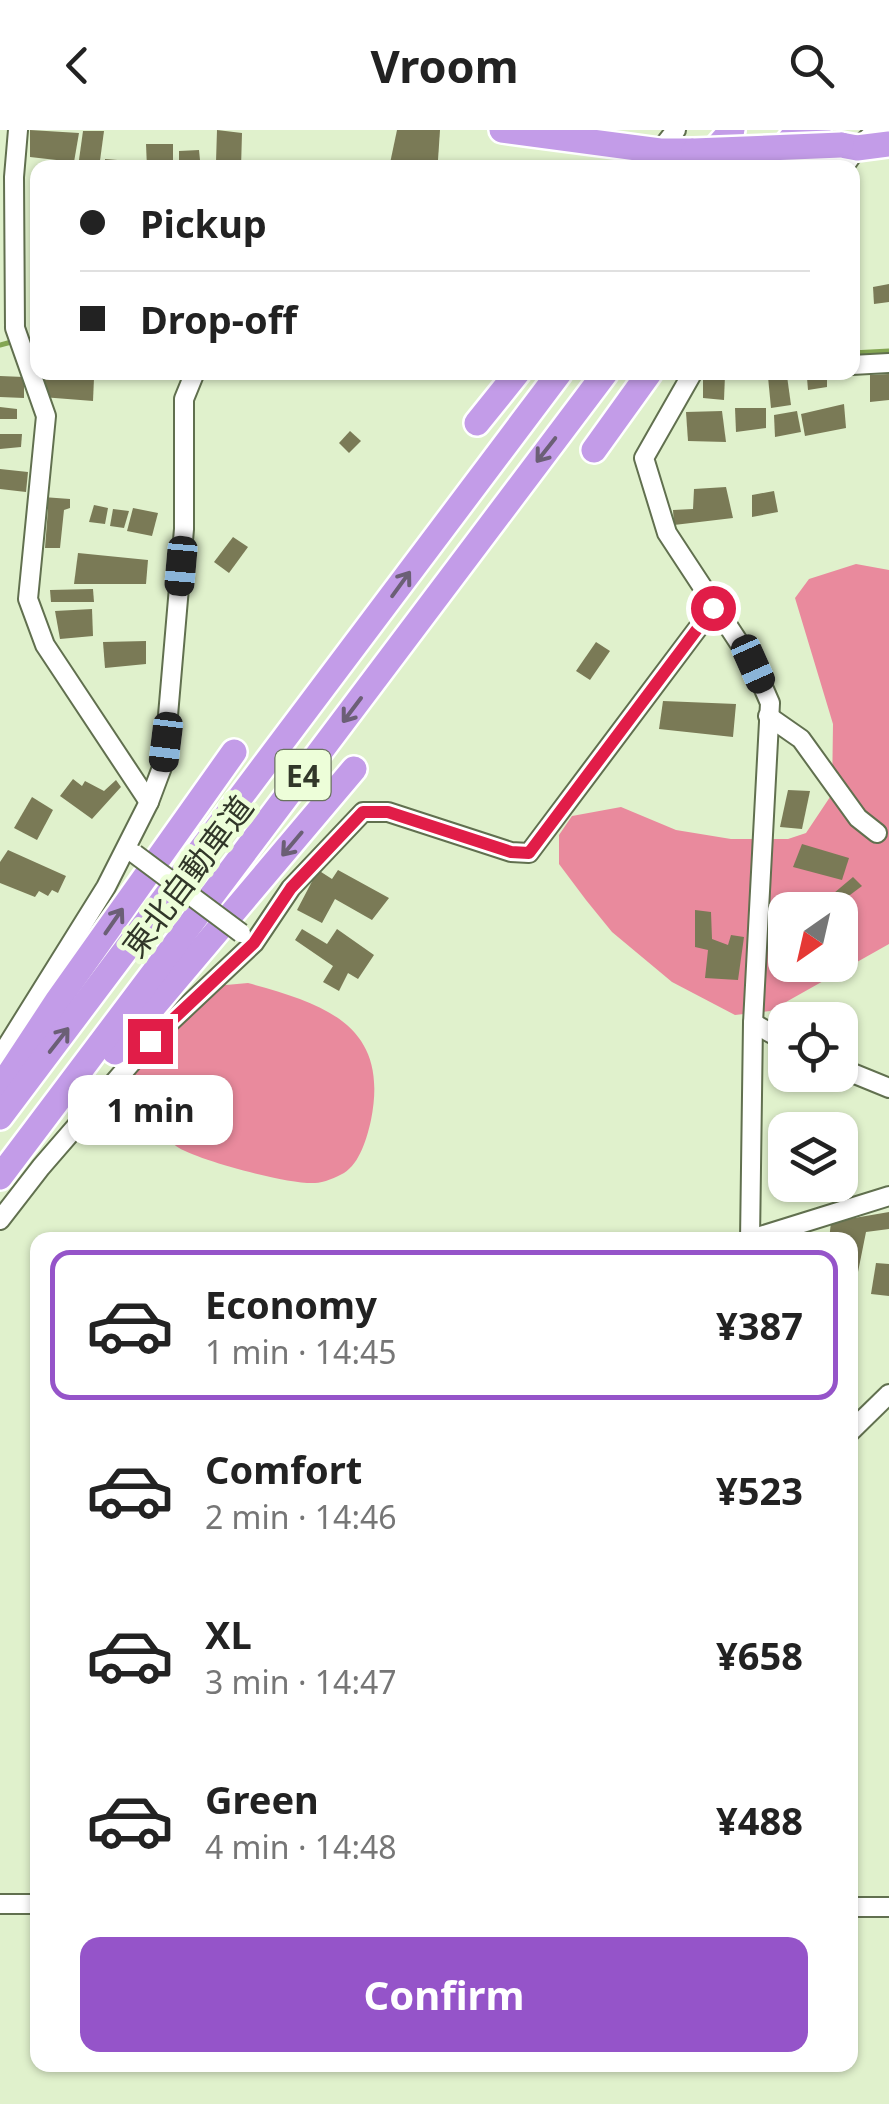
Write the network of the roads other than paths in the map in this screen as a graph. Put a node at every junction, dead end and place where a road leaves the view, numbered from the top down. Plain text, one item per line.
1 (18, 130) edge
2 (502, 130) edge
3 (732, 130) edge
4 (750, 130) edge
5 (798, 130) edge
6 (818, 130) edge
7 (877, 130) edge
8 (889, 144) edge
9 (660, 149) edge
10 (847, 154) edge
11 (697, 159) edge
12 (726, 160) edge
13 (774, 160) edge
14 (797, 160) edge
15 (10, 330) edge
16 (889, 363) edge
17 (860, 365) edge
18 (30, 371) edge
19 (33, 380) edge
20 (191, 380) edge
21 (512, 380) edge
22 (554, 380) edge
23 (600, 380) edge
24 (644, 380) edge
25 (688, 380) edge
26 (478, 423) dead end
27 (594, 450) dead end
28 (713, 608) junction
29 (768, 716) junction
30 (234, 752) dead end
31 (354, 770) dead end
32 (149, 802) junction
33 (877, 833) dead end
34 (130, 851) junction
35 (247, 938) junction
36 (753, 1023) junction
37 (768, 1031) edge
38 (0, 1057) edge
39 (858, 1075) edge
40 (0, 1088) edge
41 (889, 1088) edge
42 (0, 1118) edge
43 (0, 1178) edge
44 (889, 1196) edge
45 (0, 1220) edge
46 (749, 1232) edge
47 (774, 1232) edge
48 (889, 1394) edge
49 (858, 1426) edge
50 (0, 1904) edge
51 (30, 1904) edge
52 (858, 1907) edge
53 (889, 1907) edge

1 - 15 street
2 - 9 highway
3 - 11 highway
4 - 12 highway
5 - 13 highway
6 - 14 highway
7 - 10 street
8 - 10 highway
9 - 11 highway
10 - 11 highway, bridge
15 - 18 street
16 - 17 street
19 - 32 street
20 - 32 street
21 - 26 highway
42 -> 22 highway, 東北自動車道 / E4
23 -> 43 highway, 東北自動車道 / E4
24 - 27 highway
25 - 28 street
28 - 29 street
28 - 35 street
29 - 33 street
29 - 36 street
40 -> 30 highway
31 -> 43 highway
32 - 34 street
34 - 35 street, bridge
34 - 38 street
35 - 45 street
36 - 37 street
36 - 46 street
39 - 41 street
44 - 47 street
48 - 49 street
50 - 51 street
52 - 53 street

